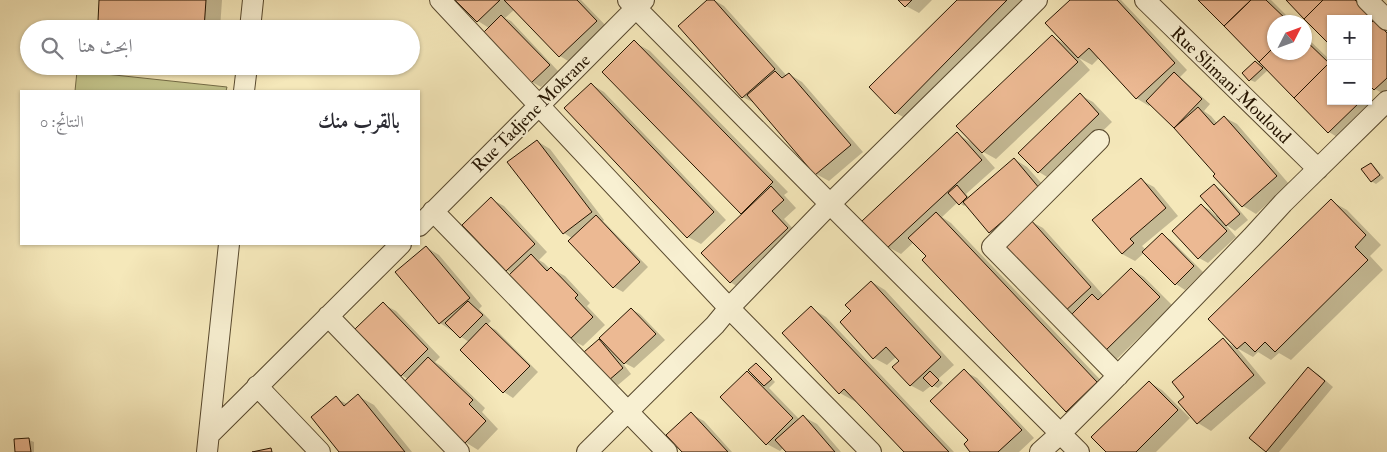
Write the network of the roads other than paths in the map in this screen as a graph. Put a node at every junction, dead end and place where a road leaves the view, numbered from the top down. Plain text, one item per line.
1 (253, 0) edge
2 (440, 0) edge
3 (1037, 0) edge
4 (1145, 0) edge
5 (1367, 0) edge
6 (636, 3) edge
7 (251, 20) edge
8 (1387, 20) edge
9 (246, 75) edge
10 (244, 90) edge
11 (1387, 101) edge
12 (540, 106) junction
13 (1100, 140) dead end
14 (1318, 169) junction
15 (830, 204) junction
16 (434, 211) junction
17 (420, 225) edge
18 (229, 245) edge
19 (400, 245) edge
20 (729, 308) junction
21 (328, 316) junction
22 (1118, 376) junction
23 (257, 386) junction
24 (628, 411) junction
25 (1060, 434) junction
26 (208, 444) edge
27 (320, 452) edge
28 (459, 452) edge
29 (586, 452) edge
30 (667, 452) edge
31 (872, 452) edge
32 (1040, 452) edge
33 (1079, 452) edge

1 - 7 street
2 - 12 street
3 - 15 street
4 - 14 street, Rue Slimani Mouloud
5 - 8 street
6 - 12 street, Rue Tadjene Mokrane
6 - 15 street
9 - 10 street
11 - 14 street
12 - 16 street, Rue Tadjene Mokrane
12 - 20 street
13 - 22 street
14 - 22 street
15 - 20 street
15 - 25 street
16 - 17 street, Rue Tadjene Mokrane
16 - 24 street
18 - 26 street
19 - 21 street
20 - 24 street
20 - 31 street
21 - 23 street
21 - 28 street
22 - 25 street
23 - 26 street
23 - 27 street
24 - 29 street
24 - 30 street
25 - 32 street
25 - 33 street

